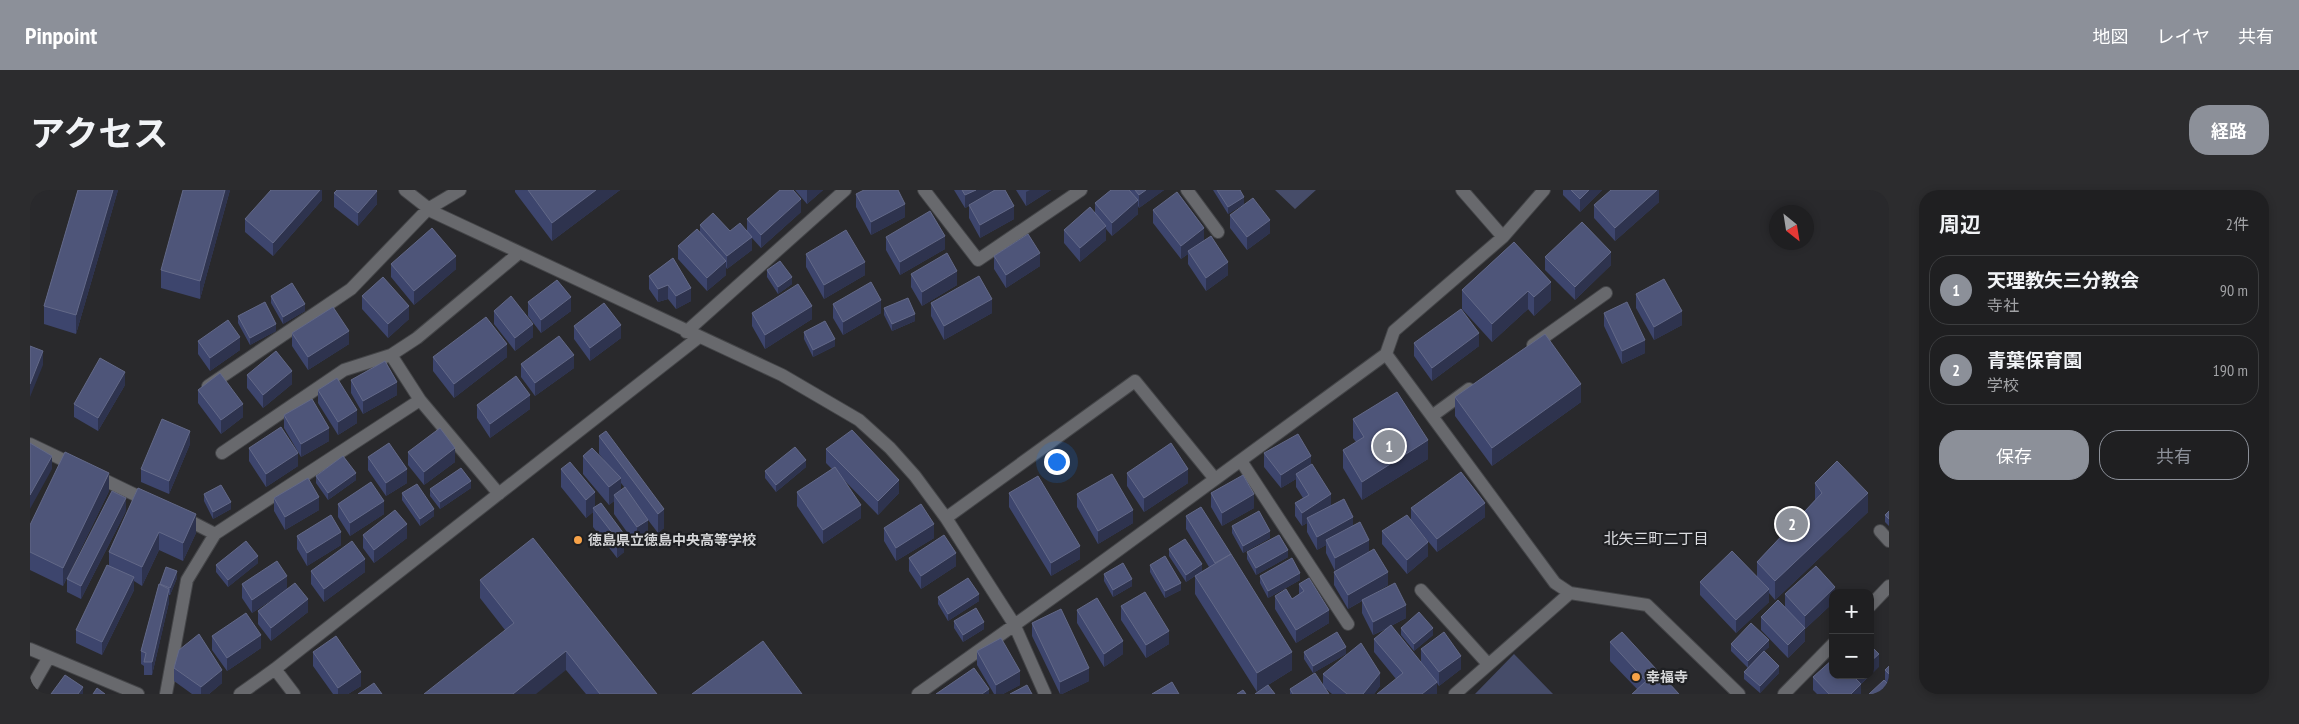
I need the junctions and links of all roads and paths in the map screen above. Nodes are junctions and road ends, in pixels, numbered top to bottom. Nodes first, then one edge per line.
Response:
1 (405, 190) edge
2 (460, 190) edge
3 (844, 190) edge
4 (924, 190) edge
5 (1081, 190) edge
6 (1187, 190) edge
7 (1462, 190) edge
8 (1544, 190) edge
9 (428, 208) junction
10 (1218, 232) dead end
11 (1503, 237) junction
12 (519, 253) junction
13 (1606, 294) dead end
14 (686, 332) junction
15 (699, 337) junction
16 (1386, 354) junction
17 (1519, 354) edge
18 (391, 355) junction
19 (1479, 382) edge
20 (198, 393) edge
21 (420, 400) junction
22 (1432, 416) junction
23 (30, 444) edge
24 (222, 453) dead end
25 (1241, 461) junction
26 (1215, 479) junction
27 (499, 494) junction
28 (946, 518) junction
29 (215, 534) junction
30 (1889, 586) edge
31 (1421, 590) dead end
32 (1570, 593) junction
33 (1874, 602) edge
34 (1014, 624) junction
35 (1348, 624) dead end
36 (1829, 648) edge
37 (30, 649) edge
38 (49, 657) junction
39 (1488, 664) junction
40 (275, 669) junction
41 (30, 690) edge
42 (138, 694) edge
43 (166, 694) edge
44 (240, 694) edge
45 (294, 694) edge
46 (918, 694) edge
47 (1045, 694) edge
48 (1455, 694) edge
49 (1739, 694) edge
50 (1784, 694) edge

1 - 9 street
2 - 9 street
3 - 14 street
4 - 5 street
6 - 10 street
7 - 11 street
8 - 11 street
9 - 12 street
9 - 20 street
11 - 16 street
12 - 14 street
12 - 18 street
13 - 17 street
14 - 15 street
15 - 27 street
15 - 28 street
16 - 22 street
16 - 25 street
18 - 21 street
18 - 24 street
19 - 22 street
21 - 27 street
21 - 29 street
22 - 32 street
23 - 29 street
25 - 26 street
25 - 35 street
26 - 28 street
26 - 34 street
27 - 40 street
28 - 34 street
29 - 43 street
30 - 33 street
31 - 39 street
32 - 39 street
32 - 49 street
34 - 46 street
34 - 47 street
36 - 50 street
37 - 38 street
38 - 41 street
38 - 42 street
39 - 48 street
40 - 44 street
40 - 45 street

